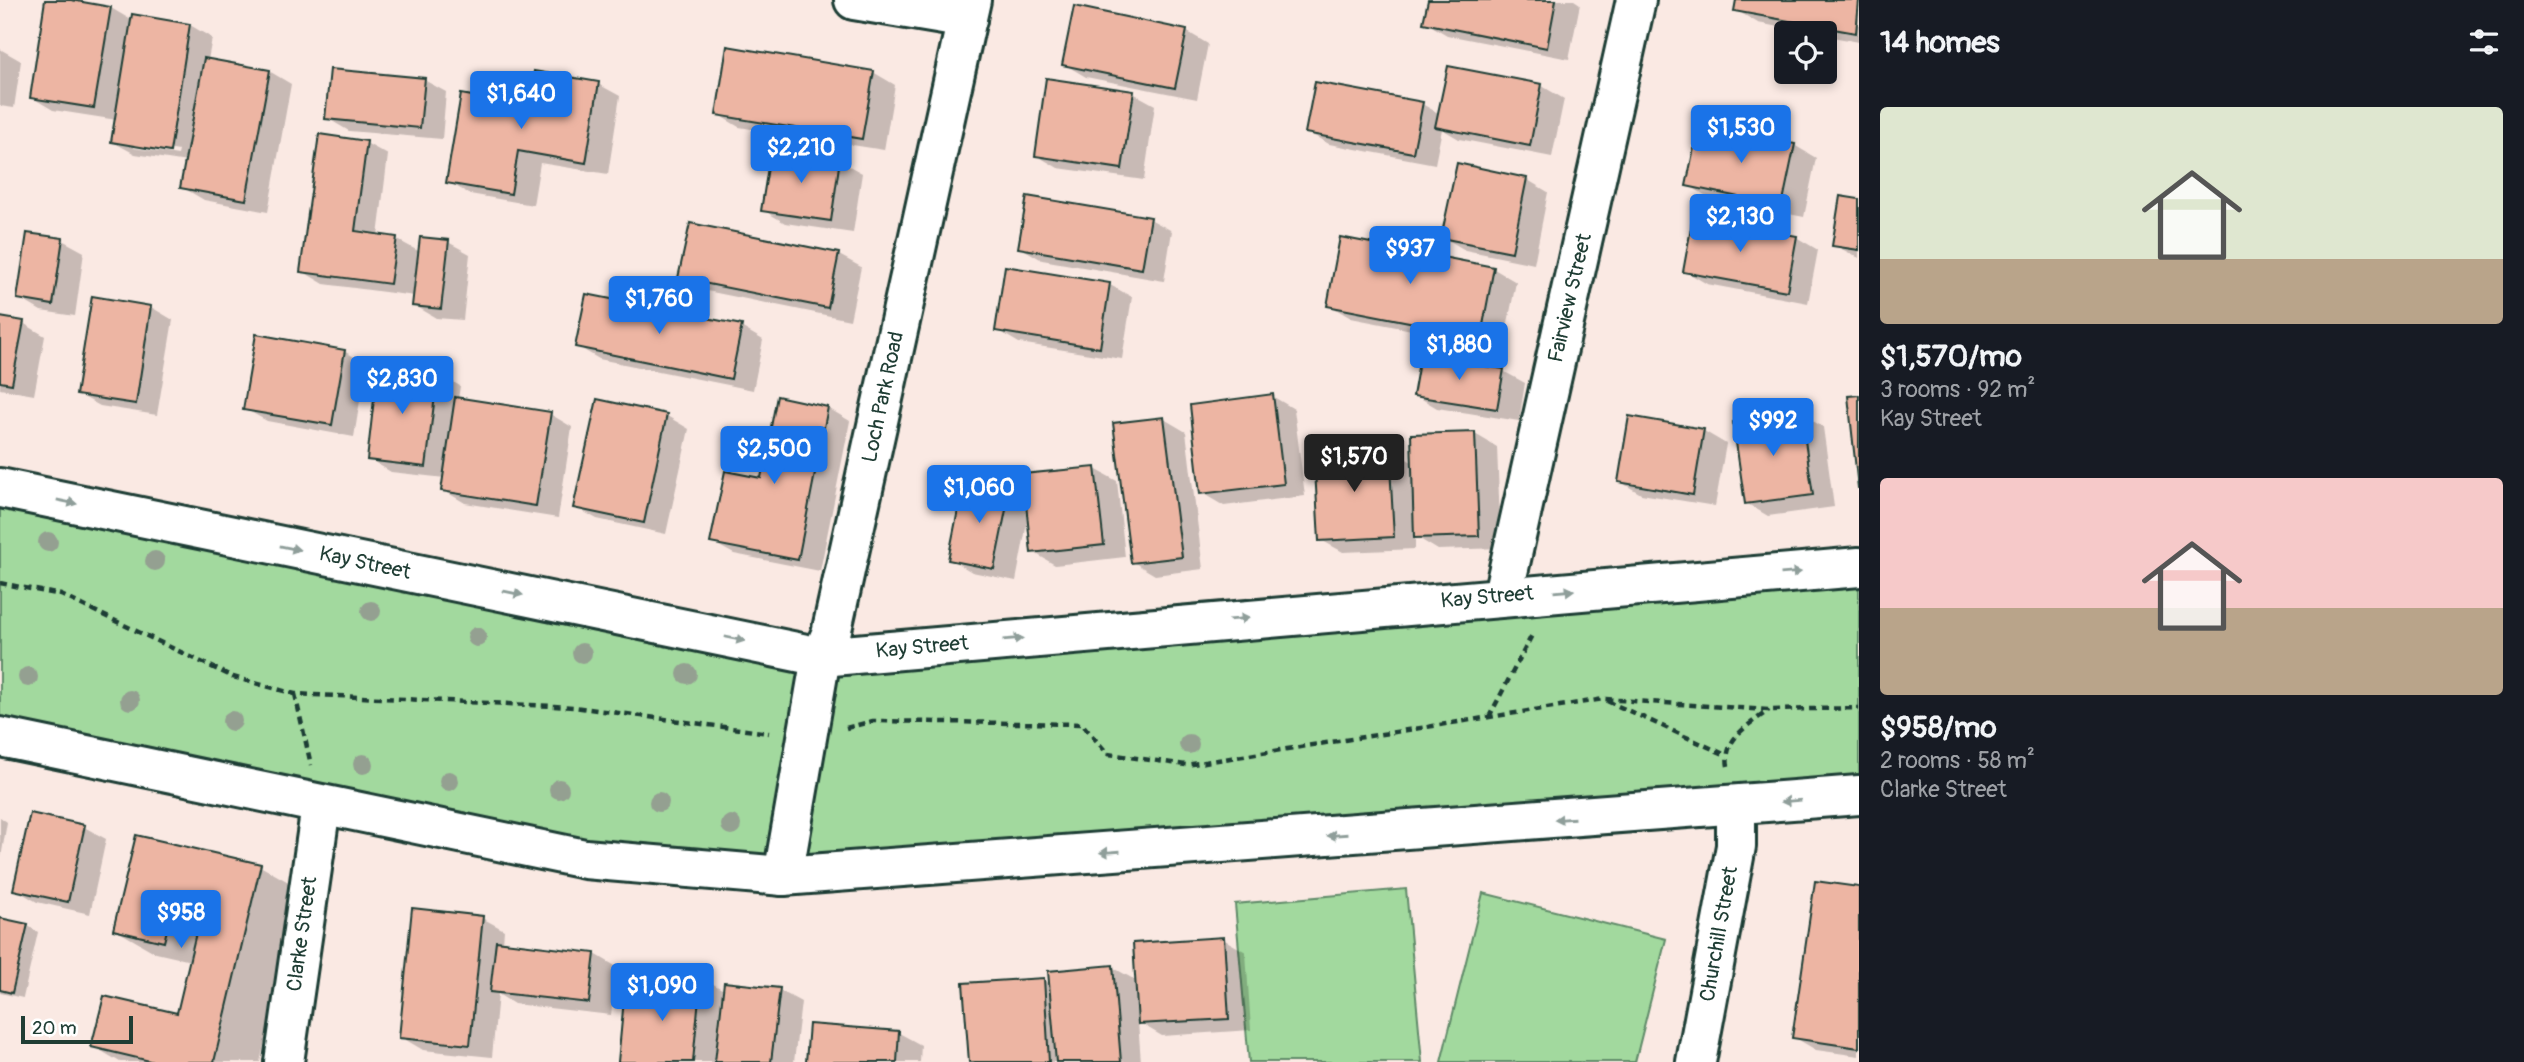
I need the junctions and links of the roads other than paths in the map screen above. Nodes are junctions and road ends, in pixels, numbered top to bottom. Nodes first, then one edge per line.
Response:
1 (854, 0) edge
2 (1636, 0) edge
3 (969, 10) edge
4 (0, 488) edge
5 (1859, 567) edge
6 (1503, 595) junction
7 (821, 657) junction
8 (0, 737) edge
9 (1859, 795) edge
10 (321, 806) junction
11 (1736, 806) junction
12 (783, 876) junction
13 (284, 1062) edge
14 (1696, 1062) edge

1 - 3 street
2 - 6 street, Fairview Street
3 - 7 street, Loch Park Road
4 -> 7 street, Kay Street
6 -> 5 street, Kay Street
7 -> 6 street, Kay Street
7 - 12 street, Loch Park Road
8 - 10 street
9 -> 11 street
10 - 12 street
10 - 13 street, Clarke Street
11 -> 12 street
11 - 14 street, Churchill Street

